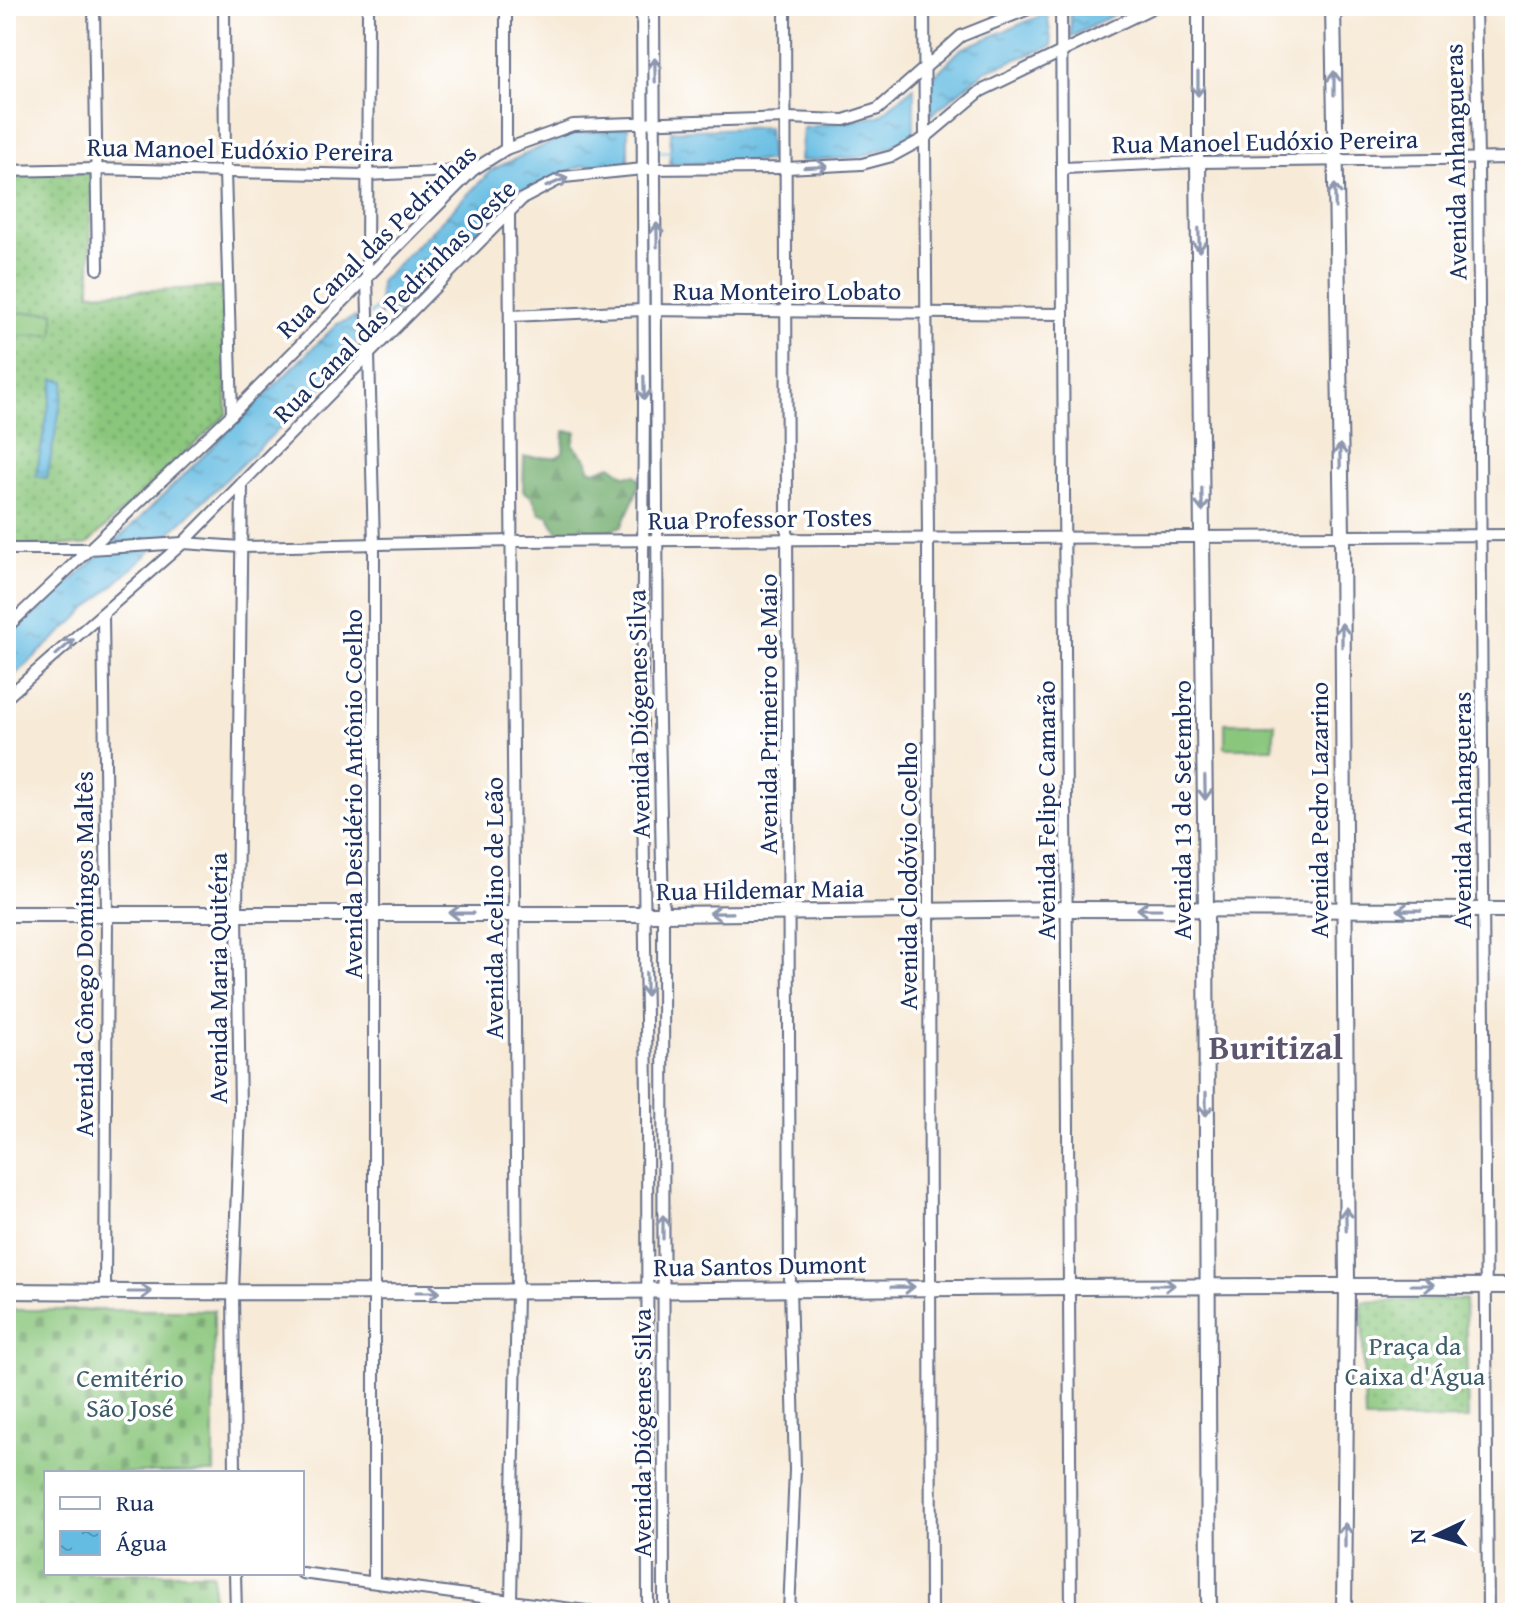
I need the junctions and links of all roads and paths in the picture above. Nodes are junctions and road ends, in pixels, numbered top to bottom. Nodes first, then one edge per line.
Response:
1 (94, 6) edge
2 (224, 6) edge
3 (368, 6) edge
4 (506, 6) edge
5 (642, 6) edge
6 (654, 6) edge
7 (785, 6) edge
8 (924, 6) edge
9 (1036, 6) edge
10 (1061, 6) edge
11 (1156, 6) edge
12 (1198, 6) edge
13 (1333, 6) edge
14 (1475, 6) edge
15 (1061, 47) junction
16 (924, 68) junction
17 (787, 118) junction
18 (656, 121) junction
19 (643, 127) junction
20 (925, 134) junction
21 (506, 149) junction
22 (1515, 158) edge
23 (1478, 159) junction
24 (1334, 161) junction
25 (1198, 162) junction
26 (787, 163) junction
27 (643, 164) junction
28 (656, 164) junction
29 (1063, 168) junction
30 (95, 169) junction
31 (473, 170) junction
32 (6, 171) edge
33 (225, 172) junction
34 (367, 175) junction
35 (509, 214) junction
36 (98, 269) dead end
37 (367, 277) junction
38 (643, 310) junction
39 (658, 311) junction
40 (785, 313) junction
41 (926, 313) junction
42 (1063, 314) junction
43 (511, 316) junction
44 (369, 353) junction
45 (232, 414) junction
46 (242, 483) junction
47 (1342, 534) junction
48 (1481, 535) junction
49 (1515, 535) edge
50 (1065, 536) junction
51 (1203, 536) junction
52 (928, 538) junction
53 (788, 540) junction
54 (513, 541) junction
55 (644, 542) junction
56 (657, 542) junction
57 (183, 543) junction
58 (374, 545) junction
59 (241, 547) junction
60 (6, 549) edge
61 (89, 549) junction
62 (103, 615) junction
63 (6, 628) edge
64 (6, 698) edge
65 (660, 719) junction
66 (642, 720) junction
67 (1068, 909) junction
68 (1342, 909) junction
69 (929, 910) junction
70 (1206, 910) junction
71 (1515, 910) edge
72 (1483, 911) junction
73 (790, 912) junction
74 (237, 913) junction
75 (374, 913) junction
76 (6, 914) edge
77 (107, 914) junction
78 (515, 914) junction
79 (645, 914) junction
80 (663, 914) junction
81 (647, 1095) junction
82 (662, 1096) junction
83 (1070, 1285) junction
84 (1207, 1285) junction
85 (1347, 1285) junction
86 (1486, 1286) junction
87 (1515, 1286) edge
88 (930, 1287) junction
89 (790, 1288) junction
90 (6, 1291) edge
91 (648, 1291) junction
92 (663, 1291) junction
93 (105, 1292) junction
94 (233, 1292) junction
95 (375, 1292) junction
96 (517, 1293) junction
97 (648, 1415) junction
98 (663, 1415) junction
99 (235, 1471) edge
100 (304, 1573) edge
101 (235, 1575) edge
102 (374, 1582) junction
103 (511, 1601) junction
104 (236, 1613) edge
105 (601, 1613) edge
106 (648, 1613) edge
107 (664, 1613) edge
108 (789, 1613) edge
109 (931, 1613) edge
110 (1071, 1613) edge
111 (1209, 1613) edge
112 (1344, 1613) edge
113 (1488, 1613) edge

1 - 30 street
2 - 33 street
3 - 34 street, Avenida Desidério Antônio Coelho
4 - 21 street
5 - 19 street, Avenida Diógenes Silva
18 -> 6 street, Avenida Diógenes Silva
7 - 17 street, Avenida Primeiro de Maio
8 - 16 street
9 - 16 street, Rua Canal das Pedrinhas
10 - 15 street, Avenida Felipe Camarão
11 - 15 street, Rua Canal das Pedrinhas Oeste
12 -> 25 street, Avenida 13 de Setembro
24 -> 13 main road, Avenida Pedro Lazarino
14 - 23 street, Avenida Anhangueras
15 - 20 street, Rua Canal das Pedrinhas Oeste
15 - 29 street, Avenida Felipe Camarão
16 - 17 street, Rua Canal das Pedrinhas
16 - 20 street, Avenida Clodóvio Coelho
17 - 18 street, Rua Canal das Pedrinhas
17 - 26 street, Avenida Primeiro de Maio
18 - 19 street, Rua Canal das Pedrinhas
18 - 28 street, Avenida Diógenes Silva
19 - 21 street, Rua Canal das Pedrinhas
19 - 27 street, Avenida Diógenes Silva
26 -> 20 street, Rua Canal das Pedrinhas Oeste
20 - 41 street, Avenida Clodóvio Coelho
21 - 31 street, Rua Canal das Pedrinhas
22 - 23 street, Rua Manoel Eudóxio Pereira
23 - 24 street, Rua Manoel Eudóxio Pereira
23 - 48 street, Avenida Anhangueras
24 - 25 street, Rua Manoel Eudóxio Pereira
47 -> 24 main road, Avenida Pedro Lazarino
25 - 29 street, Rua Manoel Eudóxio Pereira
25 -> 51 main road, Avenida 13 de Setembro
26 - 28 street, Rua Canal das Pedrinhas Oeste
26 - 40 street, Avenida Primeiro de Maio
27 - 28 street, Rua Canal das Pedrinhas Oeste
35 -> 27 street, Rua Canal das Pedrinhas Oeste
27 - 38 street, Avenida Diógenes Silva
39 -> 28 street, Avenida Diógenes Silva
29 - 42 street, Avenida Felipe Camarão
30 - 32 street, Rua Manoel Eudóxio Pereira
30 - 33 street, Rua Manoel Eudóxio Pereira
30 - 36 street
31 - 34 street, Rua Manoel Eudóxio Pereira
31 - 37 street, Rua Canal das Pedrinhas
33 - 34 street, Rua Manoel Eudóxio Pereira
33 - 45 street
34 - 37 street, Avenida Desidério Antônio Coelho
35 - 43 street, Avenida Acelino de Leão
35 - 44 street, Rua Canal das Pedrinhas Oeste
37 - 44 street, Avenida Desidério Antônio Coelho
37 - 45 street, Rua Canal das Pedrinhas
38 - 39 street, Rua Monteiro Lobato
38 - 43 street, Rua Monteiro Lobato
38 -> 55 street, Avenida Diógenes Silva
39 - 40 street, Rua Monteiro Lobato
39 - 56 street, Avenida Diógenes Silva
40 - 41 street, Rua Monteiro Lobato
40 - 53 street, Avenida Primeiro de Maio
41 - 42 street, Rua Monteiro Lobato
41 - 52 street, Avenida Clodóvio Coelho
42 - 50 street, Avenida Felipe Camarão
43 - 54 street, Avenida Acelino de Leão
44 - 46 street, Rua Canal das Pedrinhas Oeste
44 - 58 street, Avenida Desidério Antônio Coelho
45 - 61 street, Rua Canal das Pedrinhas
46 - 57 street, Rua Canal das Pedrinhas Oeste
46 - 59 street, Avenida Maria Quitéria
47 - 48 street, Rua Professor Tostes
47 - 51 street, Rua Professor Tostes
68 -> 47 main road, Avenida Pedro Lazarino
48 - 49 street, Rua Professor Tostes
48 - 72 street, Avenida Anhangueras
50 - 51 street, Rua Professor Tostes
50 - 52 street, Rua Professor Tostes
50 - 67 street, Avenida Felipe Camarão
51 -> 70 main road, Avenida 13 de Setembro
52 - 53 street, Rua Professor Tostes
52 - 69 street, Avenida Clodóvio Coelho
53 - 56 street, Rua Professor Tostes
53 - 73 street, Avenida Primeiro de Maio
54 - 55 street, Rua Professor Tostes
54 - 58 street, Rua Professor Tostes
54 - 78 street, Avenida Acelino de Leão
55 - 56 street, Rua Professor Tostes
55 - 66 street, Avenida Diógenes Silva
56 - 65 street, Avenida Diógenes Silva
57 - 59 street, Rua Professor Tostes
57 - 61 street, Rua Professor Tostes
57 - 62 street, Rua Canal das Pedrinhas Oeste
58 - 59 street, Rua Professor Tostes
58 - 75 street, Avenida Desidério Antônio Coelho
59 - 74 street, Avenida Maria Quitéria
60 - 61 street, Rua Professor Tostes
61 - 63 street, Rua Canal das Pedrinhas
64 -> 62 street, Rua Canal das Pedrinhas Oeste
62 - 77 street, Avenida Cônego Domingos Maltês
65 - 66 street
65 - 80 street, Avenida Diógenes Silva
66 - 79 street, Avenida Diógenes Silva
67 - 69 main road, Rua Hildemar Maia
70 -> 67 main road, Rua Hildemar Maia
67 - 83 street, Avenida Felipe Camarão
68 - 70 main road, Rua Hildemar Maia
72 -> 68 main road, Rua Hildemar Maia
85 -> 68 main road, Avenida Pedro Lazarino
69 - 73 main road, Rua Hildemar Maia
69 - 88 street, Avenida Clodóvio Coelho
70 -> 84 main road, Avenida 13 de Setembro
71 - 72 main road, Rua Hildemar Maia
72 - 86 street, Avenida Anhangueras
73 -> 80 main road, Rua Hildemar Maia
73 - 89 street, Avenida Primeiro de Maio
74 - 75 main road, Rua Hildemar Maia
74 - 77 main road, Rua Hildemar Maia
74 - 94 street, Avenida Maria Quitéria
78 -> 75 main road, Rua Hildemar Maia
75 - 95 street, Avenida Desidério Antônio Coelho
76 - 77 main road, Rua Hildemar Maia
77 - 93 street, Avenida Cônego Domingos Maltês
78 - 79 main road, Rua Hildemar Maia
78 - 96 street, Avenida Acelino de Leão
79 - 80 main road, Rua Hildemar Maia
79 -> 81 street, Avenida Diógenes Silva
80 - 82 street, Avenida Diógenes Silva
81 - 82 street
81 - 91 street, Avenida Diógenes Silva
92 -> 82 street, Avenida Diógenes Silva
83 -> 84 main road, Rua Santos Dumont
83 - 88 main road, Rua Santos Dumont
83 - 110 street, Avenida Felipe Camarão
84 - 85 main road, Rua Santos Dumont
84 - 111 main road, Avenida 13 de Setembro
85 -> 86 main road, Rua Santos Dumont
112 -> 85 main road, Avenida Pedro Lazarino
86 - 87 main road, Rua Santos Dumont
86 - 113 street, Avenida Anhangueras
89 -> 88 main road, Rua Santos Dumont
88 - 109 street, Avenida Clodóvio Coelho
89 - 92 main road, Rua Santos Dumont
89 - 108 street, Avenida Primeiro de Maio
90 - 93 main road, Rua Santos Dumont
91 - 92 main road, Rua Santos Dumont
91 - 96 main road, Rua Santos Dumont
91 - 97 street, Avenida Diógenes Silva
92 - 98 street, Avenida Diógenes Silva
93 -> 94 main road, Rua Santos Dumont
94 - 95 main road, Rua Santos Dumont
94 - 99 street, Avenida Maria Quitéria
95 -> 96 main road, Rua Santos Dumont
95 - 102 street, Avenida Desidério Antônio Coelho
96 - 103 street, Avenida Acelino de Leão
97 - 98 street
97 - 106 street, Avenida Diógenes Silva
98 - 107 street, Avenida Diógenes Silva
100 - 102 street
101 - 104 street
102 - 103 street
103 - 105 street

